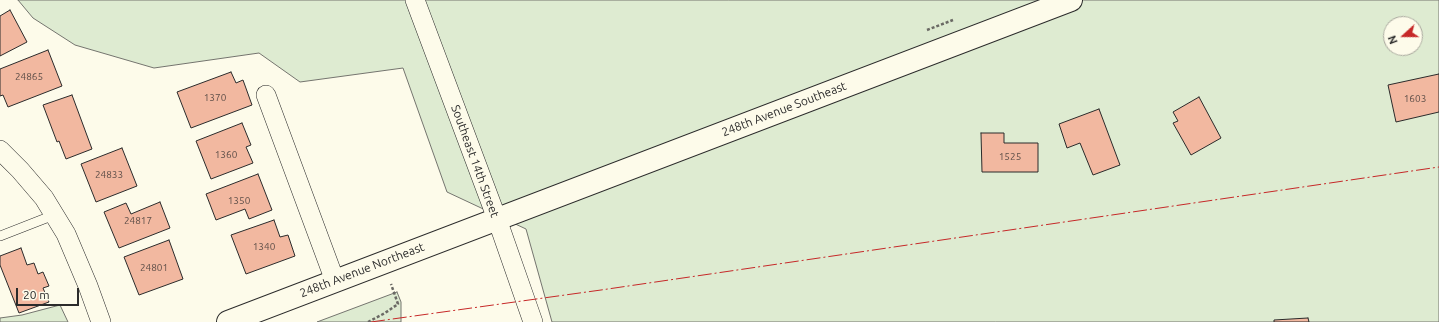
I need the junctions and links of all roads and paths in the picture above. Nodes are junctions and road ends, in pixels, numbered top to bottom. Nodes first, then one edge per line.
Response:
1 (415, 0) edge
2 (1071, 0) edge
3 (266, 94) dead end
4 (0, 150) edge
5 (54, 215) junction
6 (497, 219) junction
7 (0, 236) edge
8 (382, 262) junction
9 (335, 281) junction
10 (101, 322) edge
11 (228, 322) edge
12 (368, 322) edge
13 (533, 322) edge

1 - 6 street, Southeast 14th Street
2 - 6 street, 248th Avenue Southeast
3 - 9 street
4 - 5 street
5 - 7 lane
5 - 10 street
6 - 8 street, 248th Avenue Northeast
6 - 13 street, Southeast 14th Street
8 - 9 street, 248th Avenue Northeast
8 - 12 path
9 - 11 street, 248th Avenue Northeast

